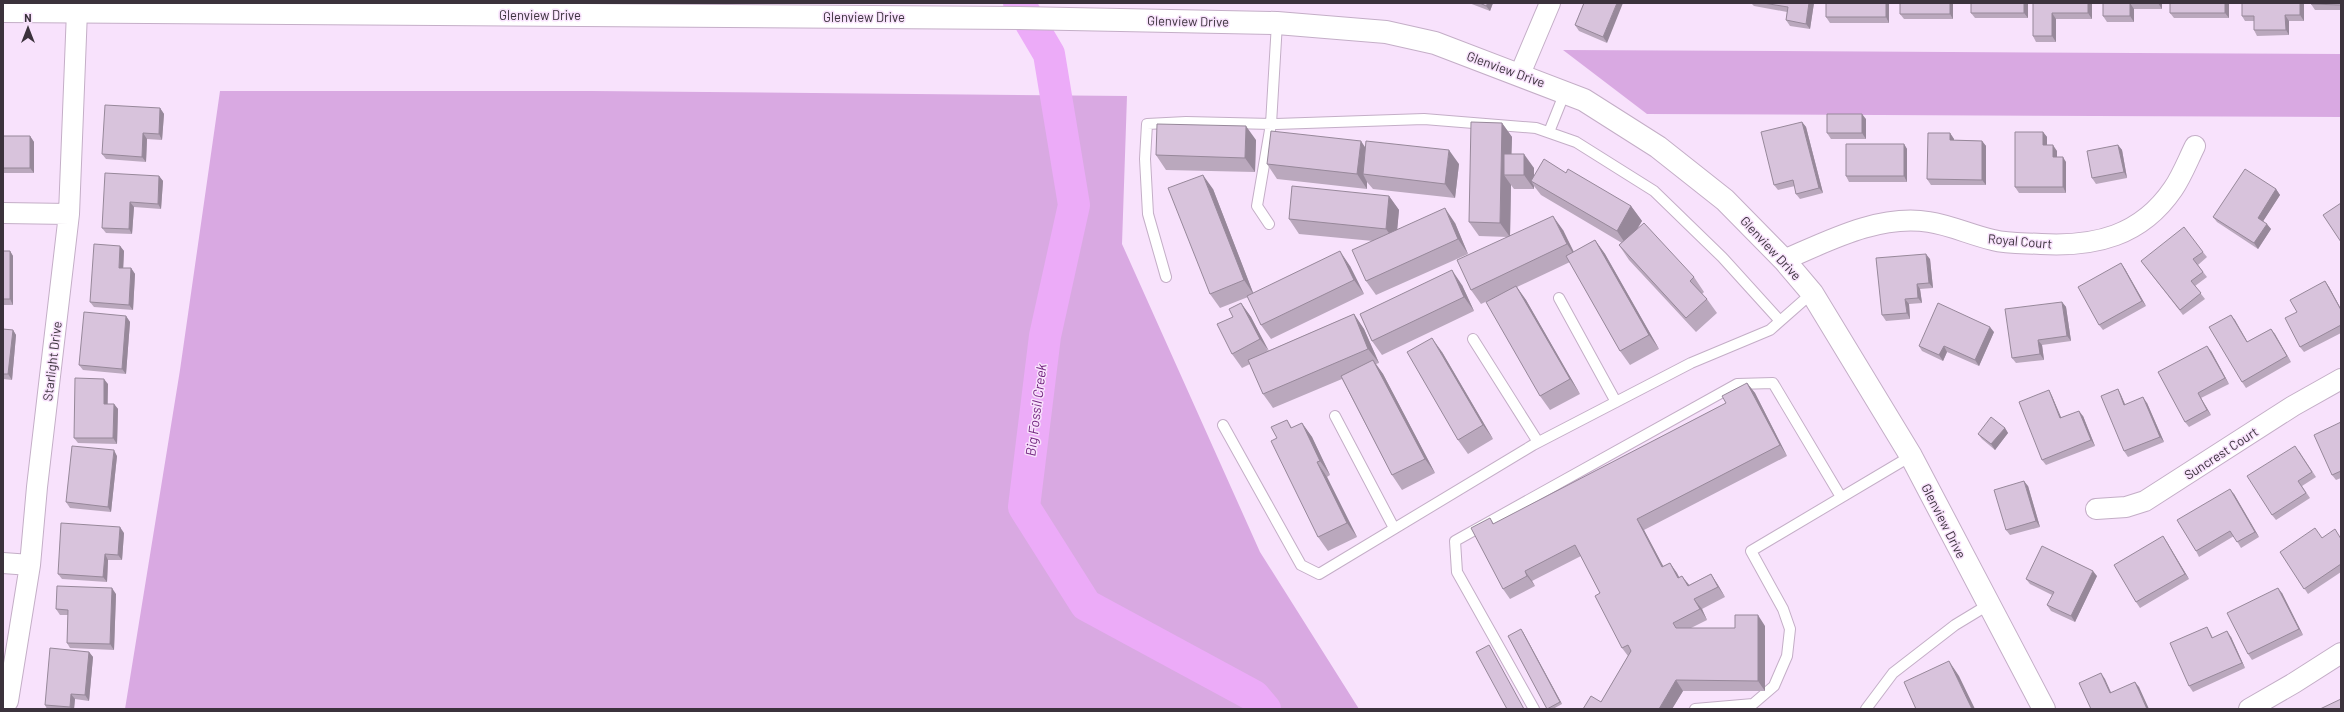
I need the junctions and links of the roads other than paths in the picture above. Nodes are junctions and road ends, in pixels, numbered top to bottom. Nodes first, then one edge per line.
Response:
1 (1550, 3) edge
2 (119, 7) edge
3 (302, 8) edge
4 (534, 9) edge
5 (3, 11) edge
6 (77, 11) junction
7 (1277, 23) junction
8 (1520, 74) junction
9 (1565, 92) junction
10 (1271, 124) junction
11 (1549, 132) junction
12 (2195, 146) dead end
13 (3, 213) edge
14 (69, 214) junction
15 (1269, 224) dead end
16 (1784, 260) junction
17 (1166, 277) dead end
18 (1812, 293) junction
19 (1559, 298) dead end
20 (1780, 321) junction
21 (1474, 339) dead end
22 (2341, 379) edge
23 (1616, 402) junction
24 (1335, 416) dead end
25 (1223, 425) dead end
26 (1538, 442) junction
27 (1911, 456) junction
28 (1841, 497) junction
29 (2096, 509) dead end
30 (1394, 528) junction
31 (3, 563) edge
32 (30, 565) junction
33 (1988, 605) junction
34 (2341, 653) edge
35 (3, 707) edge
36 (1534, 709) edge
37 (1695, 709) edge
38 (1866, 709) edge
39 (2044, 709) edge
40 (2249, 709) edge

1 - 8 street
2 - 3 main road, Glenview Drive
2 - 6 main road, Glenview Drive
3 - 4 main road, Glenview Drive
4 - 7 main road, Glenview Drive
5 - 6 main road, Glenview Drive
6 - 14 street, Starlight Drive
7 - 8 main road, Glenview Drive
7 - 10 lane
8 - 9 main road, Glenview Drive
9 - 11 lane
9 - 16 main road, Glenview Drive
10 - 11 lane
10 - 15 lane
10 - 17 lane
11 - 20 lane
12 - 16 street, Royal Court
13 - 14 street
14 - 32 street, Starlight Drive
16 - 18 main road, Glenview Drive
18 - 20 lane
18 - 27 main road, Glenview Drive
19 - 23 lane
20 - 23 lane
21 - 26 lane
22 - 29 street, Suncrest Court
23 - 26 lane
24 - 30 lane
25 - 30 lane
26 - 30 lane
27 - 28 lane
27 - 33 main road, Glenview Drive
28 - 36 lane
28 - 37 lane
31 - 32 street
32 - 35 street, Starlight Drive
33 - 38 lane
33 - 39 main road, Glenview Drive
34 - 40 street

